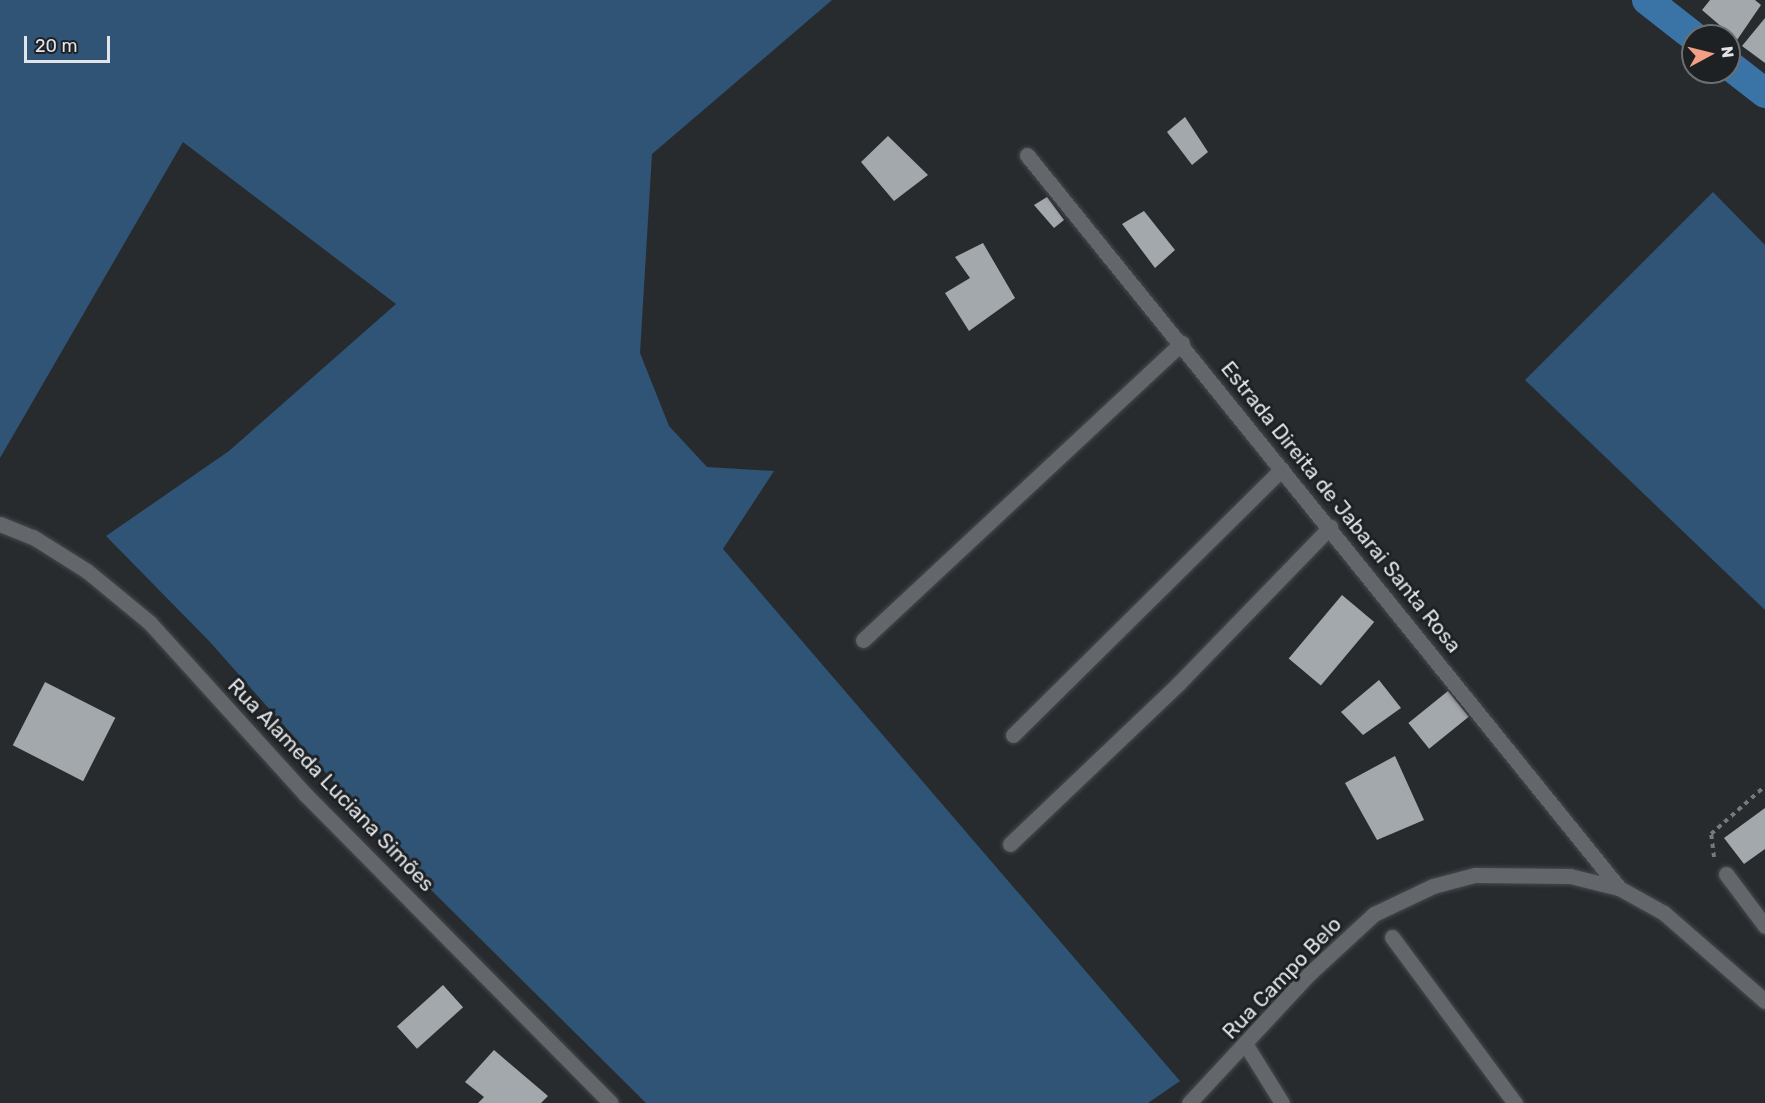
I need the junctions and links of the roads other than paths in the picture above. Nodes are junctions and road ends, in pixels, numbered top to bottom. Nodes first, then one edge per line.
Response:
1 (1027, 154) dead end
2 (1182, 342) junction
3 (1282, 469) junction
4 (0, 524) edge
5 (1330, 527) junction
6 (863, 640) dead end
7 (1013, 735) dead end
8 (1010, 843) dead end
9 (1726, 874) road end
10 (1619, 888) junction
11 (1765, 926) edge
12 (1392, 937) dead end
13 (1765, 1001) edge
14 (1246, 1045) junction
15 (611, 1103) edge
16 (1189, 1103) edge
17 (1282, 1103) edge
18 (1515, 1103) edge

1 - 2 street, Estrada Direita de Jabarai Santa Rosa
2 - 3 street, Estrada Direita de Jabarai Santa Rosa
2 - 6 street
3 - 5 street, Estrada Direita de Jabarai Santa Rosa
3 - 7 street
4 - 15 street, Rua Alameda Luciana Simões
5 - 8 street
5 - 10 street, Estrada Direita de Jabarai Santa Rosa
9 - 11 street
10 - 13 street, Rua Campo Belo
10 - 14 street, Rua Campo Belo
12 - 18 street
14 - 16 street, Rua Campo Belo
14 - 17 street

